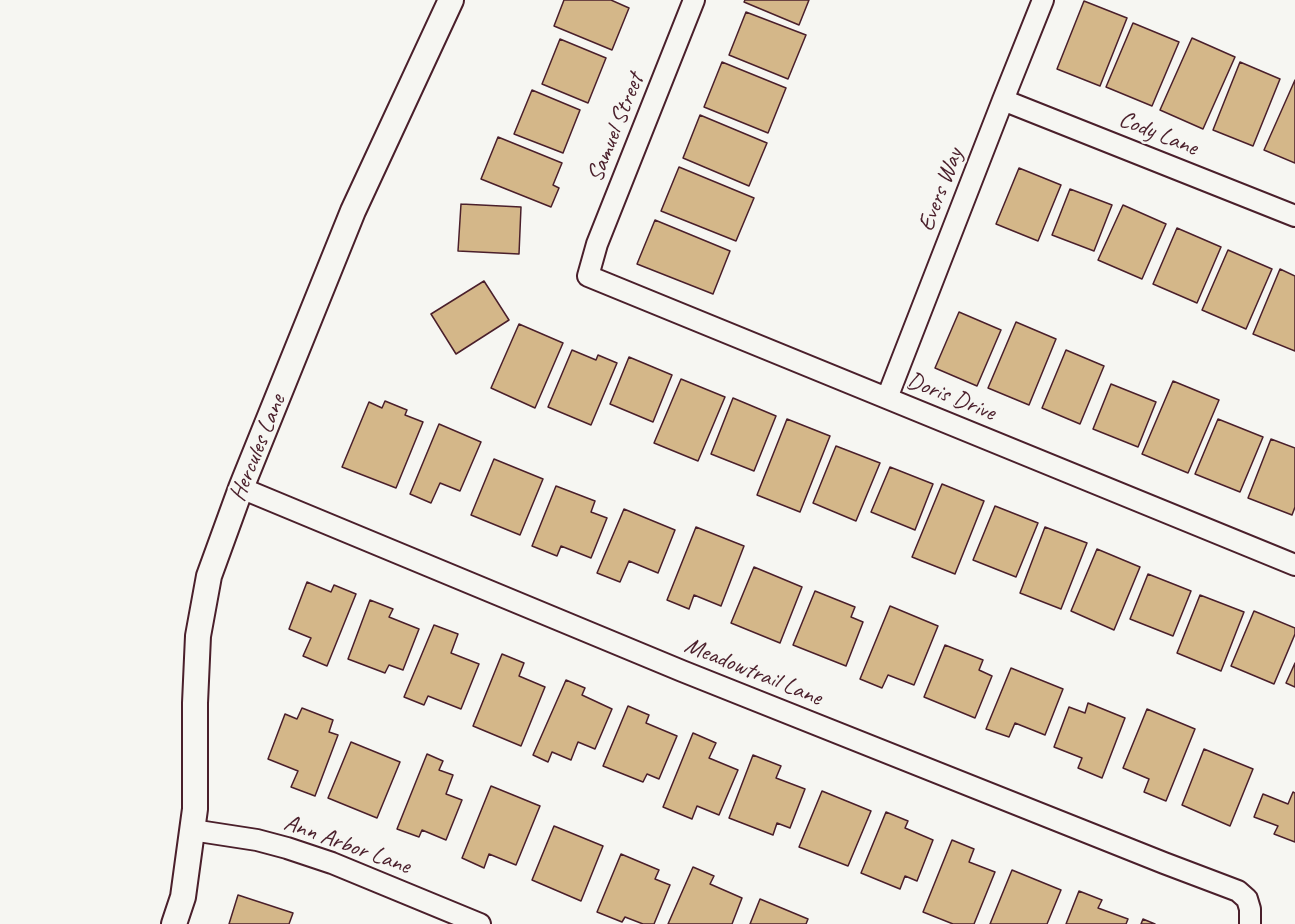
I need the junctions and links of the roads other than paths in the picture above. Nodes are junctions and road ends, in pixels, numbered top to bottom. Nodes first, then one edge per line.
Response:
1 (451, 0) edge
2 (694, 0) edge
3 (1043, 0) edge
4 (1003, 100) junction
5 (1295, 216) edge
6 (588, 276) joint
7 (887, 398) junction
8 (241, 489) junction
9 (1295, 565) edge
10 (192, 830) junction
11 (174, 924) edge
12 (480, 924) edge
13 (1250, 924) edge

1 - 8 street, Hercules Lane
2 - 6 street, Samuel Street
3 - 4 street, Evers Way
4 - 5 street, Cody Lane
4 - 7 street, Evers Way
6 - 7 street, Doris Drive
7 - 9 street, Doris Drive
8 - 10 street, Hercules Lane
8 - 13 street, Meadowtrail Lane
10 - 11 street, Hercules Lane
10 - 12 street, Ann Arbor Lane

